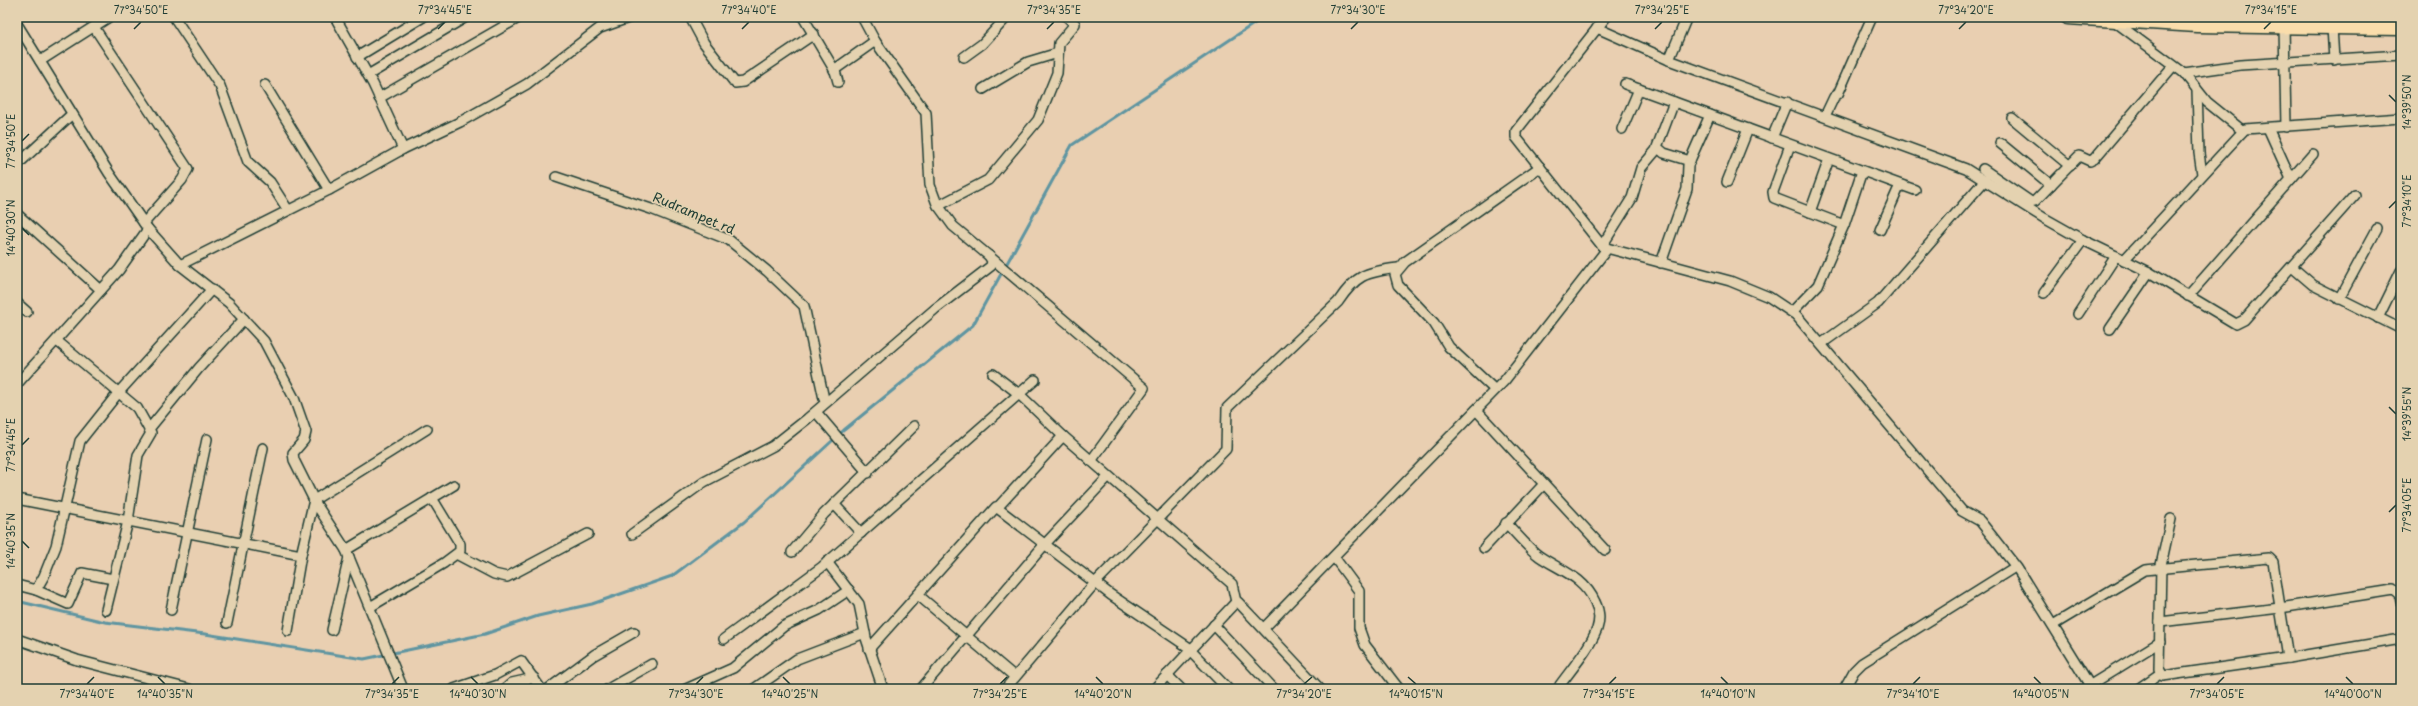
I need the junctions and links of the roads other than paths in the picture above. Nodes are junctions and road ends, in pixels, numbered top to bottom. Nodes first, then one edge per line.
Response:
1 (109, 17) edge
2 (174, 17) edge
3 (423, 17) edge
4 (466, 17) edge
5 (520, 17) edge
6 (631, 17) edge
7 (690, 17) edge
8 (803, 17) edge
9 (862, 17) edge
10 (1007, 17) edge
11 (1067, 17) edge
12 (1606, 17) edge
13 (1687, 17) edge
14 (1872, 17) edge
15 (2068, 17) edge
16 (337, 18) edge
17 (2112, 20) junction
18 (2223, 21) edge
19 (2373, 22) edge
20 (17, 24) edge
21 (2284, 26) junction
22 (94, 27) junction
23 (2332, 27) junction
24 (1597, 28) junction
25 (2401, 28) edge
26 (814, 34) junction
27 (875, 40) junction
28 (1058, 53) junction
29 (2401, 55) edge
30 (357, 57) junction
31 (964, 57) dead end
32 (1669, 60) junction
33 (2334, 60) junction
34 (40, 61) junction
35 (2283, 64) junction
36 (2173, 66) junction
37 (834, 70) junction
38 (2184, 73) junction
39 (368, 75) junction
40 (838, 82) dead end
41 (1625, 84) dead end
42 (265, 85) dead end
43 (983, 89) dead end
44 (1639, 89) junction
45 (2198, 90) junction
46 (379, 98) junction
47 (1674, 102) junction
48 (1787, 102) junction
49 (72, 114) junction
50 (1710, 115) junction
51 (1825, 116) junction
52 (2012, 118) dead end
53 (2401, 118) edge
54 (2286, 127) junction
55 (2268, 128) junction
56 (1622, 129) dead end
57 (1748, 129) junction
58 (2243, 131) junction
59 (1772, 138) junction
60 (2000, 143) dead end
61 (1790, 145) junction
62 (1658, 148) junction
63 (403, 149) junction
64 (2313, 154) dead end
65 (1829, 159) junction
66 (1690, 162) junction
67 (17, 165) edge
68 (2070, 166) junction
69 (1540, 167) junction
70 (1983, 169) dead end
71 (1862, 171) junction
72 (2202, 174) junction
73 (556, 177) dead end
74 (2291, 179) junction
75 (1985, 180) junction
76 (1727, 182) dead end
77 (1900, 185) junction
78 (2051, 185) junction
79 (329, 190) junction
80 (1915, 190) dead end
81 (2355, 196) dead end
82 (938, 206) junction
83 (288, 210) junction
84 (1810, 212) junction
85 (17, 214) edge
86 (1844, 225) junction
87 (146, 226) junction
88 (2377, 229) dead end
89 (1880, 230) dead end
90 (2083, 240) junction
91 (1605, 247) junction
92 (989, 256) junction
93 (2120, 258) junction
94 (1661, 263) junction
95 (180, 265) junction
96 (2292, 267) junction
97 (1398, 268) junction
98 (2401, 271) edge
99 (2149, 272) junction
100 (212, 289) junction
101 (101, 290) junction
102 (2044, 293) dead end
103 (2188, 296) junction
104 (2339, 299) junction
105 (17, 303) edge
106 (27, 312) dead end
107 (1792, 312) junction
108 (2078, 314) dead end
109 (2378, 318) junction
110 (244, 319) junction
111 (2110, 329) dead end
112 (2401, 329) edge
113 (58, 341) junction
114 (1821, 344) junction
115 (993, 374) dead end
116 (1035, 380) dead end
117 (17, 384) edge
118 (1495, 390) junction
119 (119, 392) junction
120 (1019, 394) junction
121 (824, 399) dead end
122 (1476, 410) junction
123 (816, 412) junction
124 (914, 426) dead end
125 (149, 429) junction
126 (427, 429) dead end
127 (1063, 436) junction
128 (207, 439) dead end
129 (263, 448) dead end
130 (1090, 461) junction
131 (868, 473) junction
132 (1108, 477) junction
133 (1544, 484) junction
134 (454, 485) dead end
135 (432, 498) junction
136 (17, 499) edge
137 (314, 500) junction
138 (834, 504) junction
139 (998, 507) junction
140 (64, 508) junction
141 (2170, 519) dead end
142 (1157, 520) junction
143 (128, 521) junction
144 (1506, 523) junction
145 (187, 532) junction
146 (861, 533) junction
147 (588, 534) dead end
148 (632, 534) dead end
149 (244, 544) junction
150 (1045, 544) junction
151 (1484, 548) dead end
152 (1605, 550) dead end
153 (792, 552) dead end
154 (347, 553) junction
155 (458, 554) junction
156 (301, 555) junction
157 (1334, 557) junction
158 (827, 562) junction
159 (2016, 567) junction
160 (2160, 570) junction
161 (113, 579) junction
162 (1095, 583) junction
163 (17, 585) edge
164 (36, 590) junction
165 (849, 590) junction
166 (918, 595) junction
167 (1236, 602) junction
168 (2401, 602) edge
169 (370, 607) junction
170 (2280, 608) junction
171 (106, 610) dead end
172 (171, 610) dead end
173 (2160, 622) junction
174 (227, 623) dead end
175 (1214, 625) junction
176 (2053, 626) junction
177 (1264, 628) junction
178 (332, 630) dead end
179 (288, 631) dead end
180 (634, 632) dead end
181 (865, 633) junction
182 (967, 636) junction
183 (17, 639) edge
184 (724, 639) dead end
185 (2401, 639) edge
186 (2160, 642) junction
187 (869, 649) junction
188 (1191, 650) junction
189 (2288, 658) junction
190 (652, 664) dead end
191 (2161, 673) junction
192 (1167, 675) junction
193 (1015, 677) junction
194 (534, 678) junction
195 (1560, 685) dead end
196 (170, 687) edge
197 (2089, 688) edge
198 (190, 689) edge
199 (403, 689) edge
200 (454, 689) edge
201 (505, 689) edge
202 (541, 689) edge
203 (548, 689) edge
204 (608, 689) edge
205 (686, 689) edge
206 (754, 689) edge
207 (882, 689) edge
208 (921, 689) edge
209 (1005, 689) edge
210 (1154, 689) edge
211 (1181, 689) edge
212 (1228, 689) edge
213 (1274, 689) edge
214 (1320, 689) edge
215 (1399, 689) edge
216 (1844, 689) edge
217 (2138, 689) edge

1 - 22 street
2 - 83 street
3 - 30 street
4 - 39 street
5 - 46 street
6 - 63 street
7 - 26 street
8 - 26 street
9 - 27 street
10 - 31 street
11 - 28 street
12 - 24 street
13 - 32 street
14 - 51 street
15 - 17 main road
16 - 30 street
17 - 18 main road
17 - 36 street
18 - 21 main road
19 - 23 main road
19 - 25 main road
20 - 34 street
21 - 23 main road
21 - 35 street
22 - 34 street
22 - 87 street
23 - 33 street
24 - 32 street
24 - 69 street
26 - 37 street
27 - 37 street
27 - 82 street
28 - 43 street
28 - 82 street
29 - 33 street
30 - 39 street
32 - 48 street
33 - 35 street
34 - 49 street
35 - 38 street
35 - 54 street
36 - 38 street
36 - 68 street
37 - 40 street
38 - 45 street
39 - 46 street
41 - 44 street
42 - 79 street
44 - 47 street
44 - 56 street
45 - 58 street
45 - 72 street
46 - 63 street
47 - 50 street
47 - 62 street
48 - 51 street
48 - 59 street
49 - 67 street
49 - 87 street
50 - 57 street
50 - 66 street
51 - 75 street
52 - 68 street
53 - 54 street
54 - 55 street
55 - 58 street
55 - 74 street
57 - 59 street
57 - 76 street
58 - 72 street
59 - 61 street
60 - 78 street
61 - 65 street
61 - 84 street
62 - 66 street
62 - 91 street
63 - 79 street
64 - 74 street
65 - 71 street
65 - 84 street
66 - 94 street
68 - 78 street
69 - 91 street
69 - 97 street
70 - 78 street
71 - 77 street
71 - 86 street
72 - 93 street
73 - 121 street, Rudrampet rd
74 - 103 street
75 - 90 street
75 - 114 street
77 - 80 street
77 - 89 street
79 - 83 street
81 - 96 street
82 - 92 street
83 - 95 street
84 - 86 street
85 - 101 street
86 - 107 street
87 - 95 street
87 - 101 street
88 - 104 street
90 - 93 street
90 - 102 street
91 - 94 street
91 - 118 street
92 - 123 street
92 - 130 street
93 - 99 street
93 - 108 street
94 - 107 street
95 - 100 street
96 - 103 street
96 - 104 street
97 - 118 street
97 - 142 street
98 - 109 street
99 - 103 street
99 - 111 street
100 - 110 street
100 - 119 street
101 - 113 street
104 - 109 street
105 - 106 street
107 - 114 street
109 - 112 street
110 - 125 street
110 - 137 street
113 - 117 street
113 - 119 street
114 - 159 street
115 - 120 street
116 - 120 street
118 - 122 street
119 - 125 street
119 - 140 street
120 - 127 street
120 - 146 street
122 - 133 street
122 - 157 street
123 - 131 street
123 - 148 street
124 - 131 street
125 - 143 street
126 - 137 street
127 - 130 street
127 - 139 street
128 - 145 street
129 - 149 street
130 - 132 street
131 - 138 street
132 - 142 street
132 - 150 street
133 - 144 street
133 - 152 street
134 - 135 street
135 - 154 street
135 - 155 street
136 - 140 street
137 - 154 street
137 - 156 street
138 - 146 street
138 - 153 street
139 - 150 street
139 - 166 street
140 - 143 street
140 - 164 street
141 - 160 street
142 - 162 street
142 - 167 street
143 - 145 street
143 - 161 street
144 - 151 street
144 - 195 street
145 - 149 street
145 - 172 street
146 - 158 street
147 - 155 street
149 - 156 street
149 - 174 street
150 - 162 street
150 - 182 street
154 - 169 street
154 - 178 street
155 - 169 street
156 - 179 street
157 - 177 street
157 - 215 street
158 - 165 street
158 - 184 street
159 - 176 street
159 - 216 street
160 - 170 street
160 - 173 street
160 - 176 street
161 - 164 street
161 - 171 street
162 - 188 street
162 - 193 street
163 - 164 street
165 - 181 street
165 - 205 street
166 - 182 street
166 - 187 street
167 - 175 street
167 - 177 street
168 - 170 street
169 - 199 street
170 - 173 street
170 - 189 street
173 - 186 street
175 - 188 street
175 - 213 street
176 - 197 street
177 - 214 street
180 - 203 street
181 - 187 street
181 - 206 street
182 - 193 street
182 - 208 street
183 - 196 street
185 - 189 street
186 - 191 street
186 - 197 street
187 - 207 street
188 - 192 street
188 - 212 street
189 - 191 street
190 - 204 street
191 - 217 street
192 - 210 street
192 - 211 street
193 - 209 street
194 - 200 street
194 - 201 street
194 - 202 street
196 - 198 street

